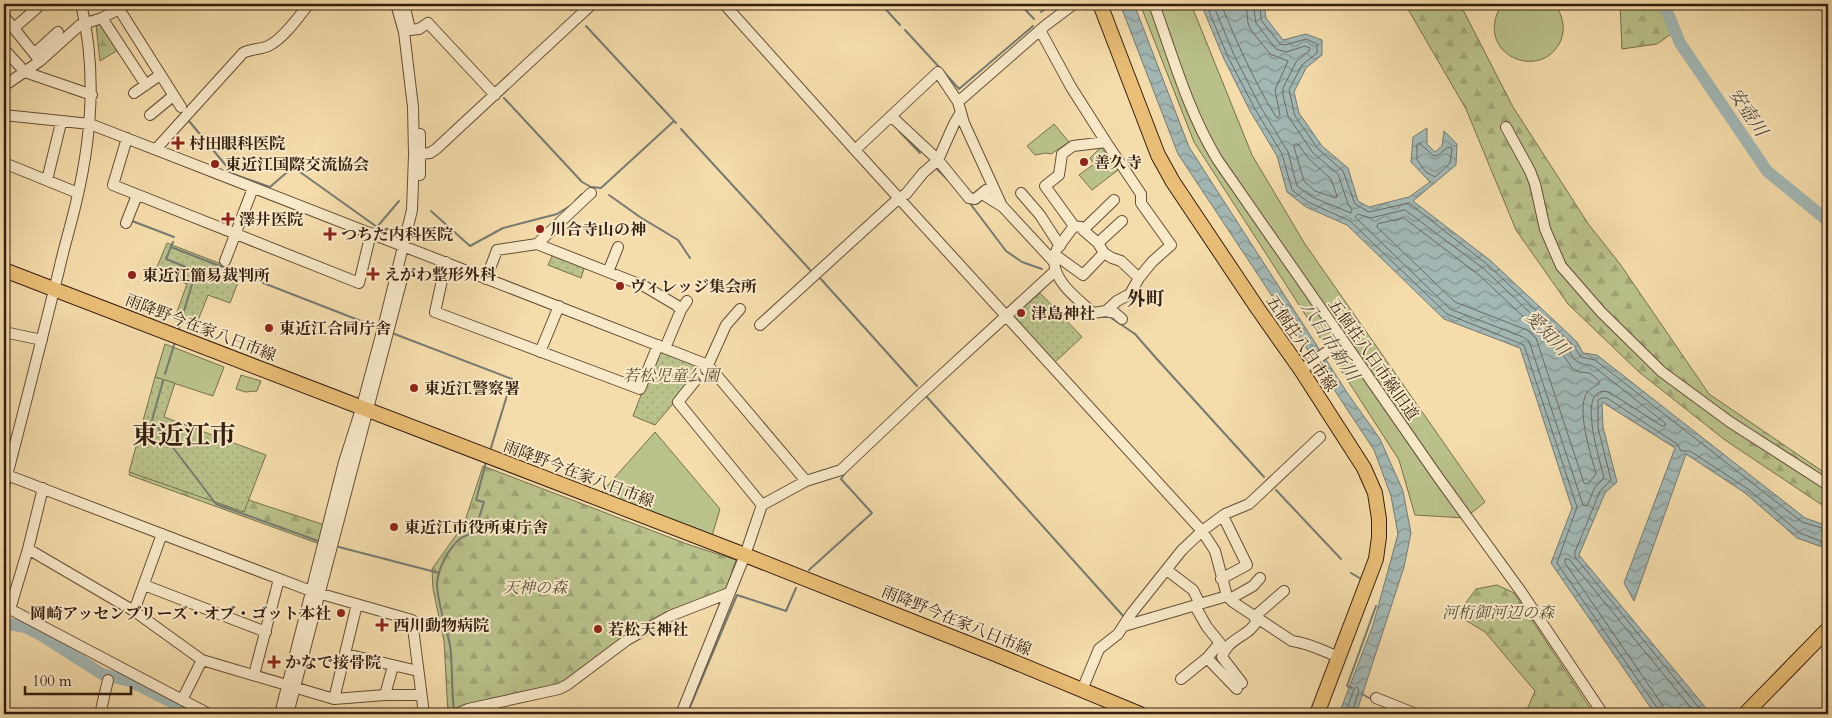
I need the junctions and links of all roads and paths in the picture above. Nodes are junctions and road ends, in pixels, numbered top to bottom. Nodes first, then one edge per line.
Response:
1 (81, 4) edge
2 (309, 4) edge
3 (396, 4) edge
4 (404, 4) edge
5 (592, 4) edge
6 (724, 4) edge
7 (1074, 4) edge
8 (1100, 4) edge
9 (1154, 4) edge
10 (121, 5) edge
11 (37, 8) dead end
12 (4, 16) edge
13 (102, 18) junction
14 (86, 23) junction
15 (14, 28) junction
16 (410, 30) junction
17 (1040, 30) junction
18 (58, 32) dead end
19 (4, 49) edge
20 (37, 57) junction
21 (25, 72) junction
22 (160, 75) junction
23 (146, 85) junction
24 (4, 86) edge
25 (134, 93) dead end
26 (92, 95) junction
27 (495, 95) junction
28 (173, 96) junction
29 (958, 102) junction
30 (181, 108) dead end
31 (961, 112) junction
32 (4, 115) edge
33 (150, 115) dead end
34 (891, 116) junction
35 (61, 123) junction
36 (90, 124) junction
37 (1506, 127) dead end
38 (127, 138) junction
39 (1106, 142) junction
40 (156, 149) junction
41 (855, 150) junction
42 (421, 154) junction
43 (938, 160) junction
44 (4, 163) edge
45 (46, 180) junction
46 (991, 184) junction
47 (253, 188) junction
48 (78, 193) junction
49 (591, 193) dead end
50 (1021, 193) dead end
51 (982, 194) junction
52 (136, 195) junction
53 (899, 198) junction
54 (1114, 200) dead end
55 (1003, 207) junction
56 (1122, 221) dead end
57 (126, 223) dead end
58 (1079, 228) junction
59 (371, 233) junction
60 (235, 234) junction
61 (1098, 243) junction
62 (538, 244) junction
63 (406, 247) junction
64 (618, 247) dead end
65 (1104, 253) junction
66 (1056, 258) junction
67 (225, 261) dead end
68 (446, 262) junction
69 (4, 270) edge
70 (608, 272) junction
71 (1139, 278) junction
72 (486, 279) junction
73 (55, 288) junction
74 (687, 300) dead end
75 (559, 306) junction
76 (740, 309) dead end
77 (681, 310) junction
78 (1106, 311) junction
79 (1006, 315) junction
80 (1122, 319) dead end
81 (760, 325) dead end
82 (4, 332) edge
83 (42, 340) junction
84 (1339, 343) junction
85 (661, 347) junction
86 (540, 352) junction
87 (708, 365) junction
88 (1304, 369) junction
89 (365, 408) junction
90 (1320, 438) dead end
91 (9, 448) edge
92 (7, 475) junction
93 (806, 481) junction
94 (1828, 485) edge
95 (4, 487) edge
96 (44, 488) junction
97 (762, 505) junction
98 (1223, 516) junction
99 (1202, 531) junction
100 (162, 534) junction
101 (28, 549) junction
102 (745, 555) junction
103 (1168, 570) junction
104 (1260, 578) dead end
105 (279, 579) junction
106 (1221, 579) junction
107 (144, 585) junction
108 (1284, 591) dead end
109 (315, 593) junction
110 (729, 593) junction
111 (1228, 597) junction
112 (357, 604) junction
113 (1198, 605) junction
114 (7, 607) edge
115 (134, 612) junction
116 (1256, 618) junction
117 (1124, 626) junction
118 (1828, 629) edge
119 (266, 632) junction
120 (1222, 646) junction
121 (346, 654) junction
122 (1339, 657) junction
123 (1207, 658) junction
124 (202, 660) junction
125 (393, 666) junction
126 (418, 671) junction
127 (254, 675) junction
128 (1181, 679) dead end
129 (108, 680) dead end
130 (291, 686) junction
131 (1082, 690) junction
132 (385, 695) junction
133 (420, 695) junction
134 (1376, 698) dead end
135 (334, 699) junction
136 (182, 700) junction
137 (494, 704) junction
138 (100, 714) edge
139 (209, 714) edge
140 (280, 714) edge
141 (288, 714) edge
142 (424, 714) edge
143 (456, 714) edge
144 (498, 714) edge
145 (681, 714) edge
146 (1140, 714) edge
147 (1317, 714) edge
148 (1416, 714) edge
149 (1603, 714) edge
150 (1745, 714) edge

1 - 14 street
2 - 40 street
3 - 63 street
4 - 16 street
5 - 27 street
6 - 41 street
7 - 17 street
8 - 88 main road, 五個荘八日市線
9 - 84 street, 五個荘八日市線旧道
10 - 13 street
10 - 22 street
11 - 15 street
12 - 15 street
13 - 14 street
13 - 23 street
14 - 20 street
14 - 26 street
15 - 20 street
16 - 27 street
16 - 42 street
17 - 29 street
17 - 39 street
18 - 20 street
19 - 21 street
20 - 21 street
21 - 24 street
21 - 26 street
22 - 23 street
22 - 28 street
23 - 25 street
26 - 36 street
27 - 42 street
28 - 30 street
28 - 33 street
29 - 31 street
29 - 34 street
31 - 43 street
31 - 46 street
32 - 35 street
34 - 41 street
34 - 43 street
35 - 36 street
35 - 45 street
36 - 38 street
36 - 48 street
37 - 94 street
38 - 40 street
38 - 52 street
39 - 58 street
39 - 71 street
40 - 47 street
41 - 53 street
42 - 63 street
43 - 51 street
43 - 53 street
44 - 45 street
45 - 48 street
46 - 51 street
46 - 55 street
47 - 59 street
47 - 60 street
48 - 73 street
49 - 62 street
50 - 66 street
51 - 55 street
52 - 57 street
52 - 60 street
53 - 79 street
53 - 81 street
54 - 58 street
55 - 66 street
56 - 61 street
58 - 61 street
58 - 66 street
59 - 60 street
59 - 63 street
60 - 67 street
61 - 65 street
62 - 70 street
62 - 72 street
63 - 68 street
63 - 89 street
64 - 70 street
65 - 66 street
65 - 71 street
66 - 78 street
66 - 79 street
68 - 72 street
68 - 86 street
69 - 73 main road, 雨降野今在家八日市線
70 - 77 street
71 - 78 street
72 - 75 street
73 - 83 street
73 - 89 main road, 雨降野今在家八日市線
74 - 77 street
75 - 85 street
75 - 86 street
76 - 87 street
77 - 85 street
78 - 80 street
79 - 93 street
79 - 99 street
82 - 83 street
83 - 91 street
84 - 88 street
84 - 149 street, 五個荘八日市線旧道
85 - 86 street
85 - 87 street
87 - 93 street
87 - 97 street
88 - 122 main road, 五個荘八日市線
89 - 102 main road, 雨降野今在家八日市線
89 - 109 street
90 - 98 street
91 - 92 street
92 - 95 street
92 - 96 street
93 - 97 street
96 - 100 street
96 - 101 street
97 - 102 street
98 - 99 street
98 - 106 street
99 - 103 street
99 - 106 street
100 - 105 street
100 - 107 street
101 - 114 street
101 - 115 street
102 - 110 street
102 - 131 main road, 雨降野今在家八日市線
103 - 113 street
103 - 117 street
104 - 111 street
105 - 109 street
105 - 119 street
106 - 111 street
107 - 115 street
107 - 119 street
108 - 116 street
109 - 112 street
109 - 130 street
110 - 137 street
110 - 145 street
111 - 113 street
111 - 116 street
112 - 121 street
112 - 126 street
113 - 117 street
113 - 120 street
114 - 136 street
115 - 124 street
116 - 120 street
116 - 122 street
117 - 131 street
118 - 150 main road
119 - 127 street
120 - 123 street
120 - 123 street
121 - 125 street
121 - 135 street
122 - 147 main road, 五個荘八日市線
123 - 128 street
124 - 127 street
124 - 136 street
125 - 126 street
125 - 132 street
126 - 133 street
127 - 130 street
129 - 138 street
130 - 135 street
130 - 140 street
130 - 141 street
131 - 146 main road, 雨降野今在家八日市線
132 - 133 street
132 - 135 street
133 - 142 street
134 - 148 street
136 - 139 street
137 - 143 street
137 - 144 street

